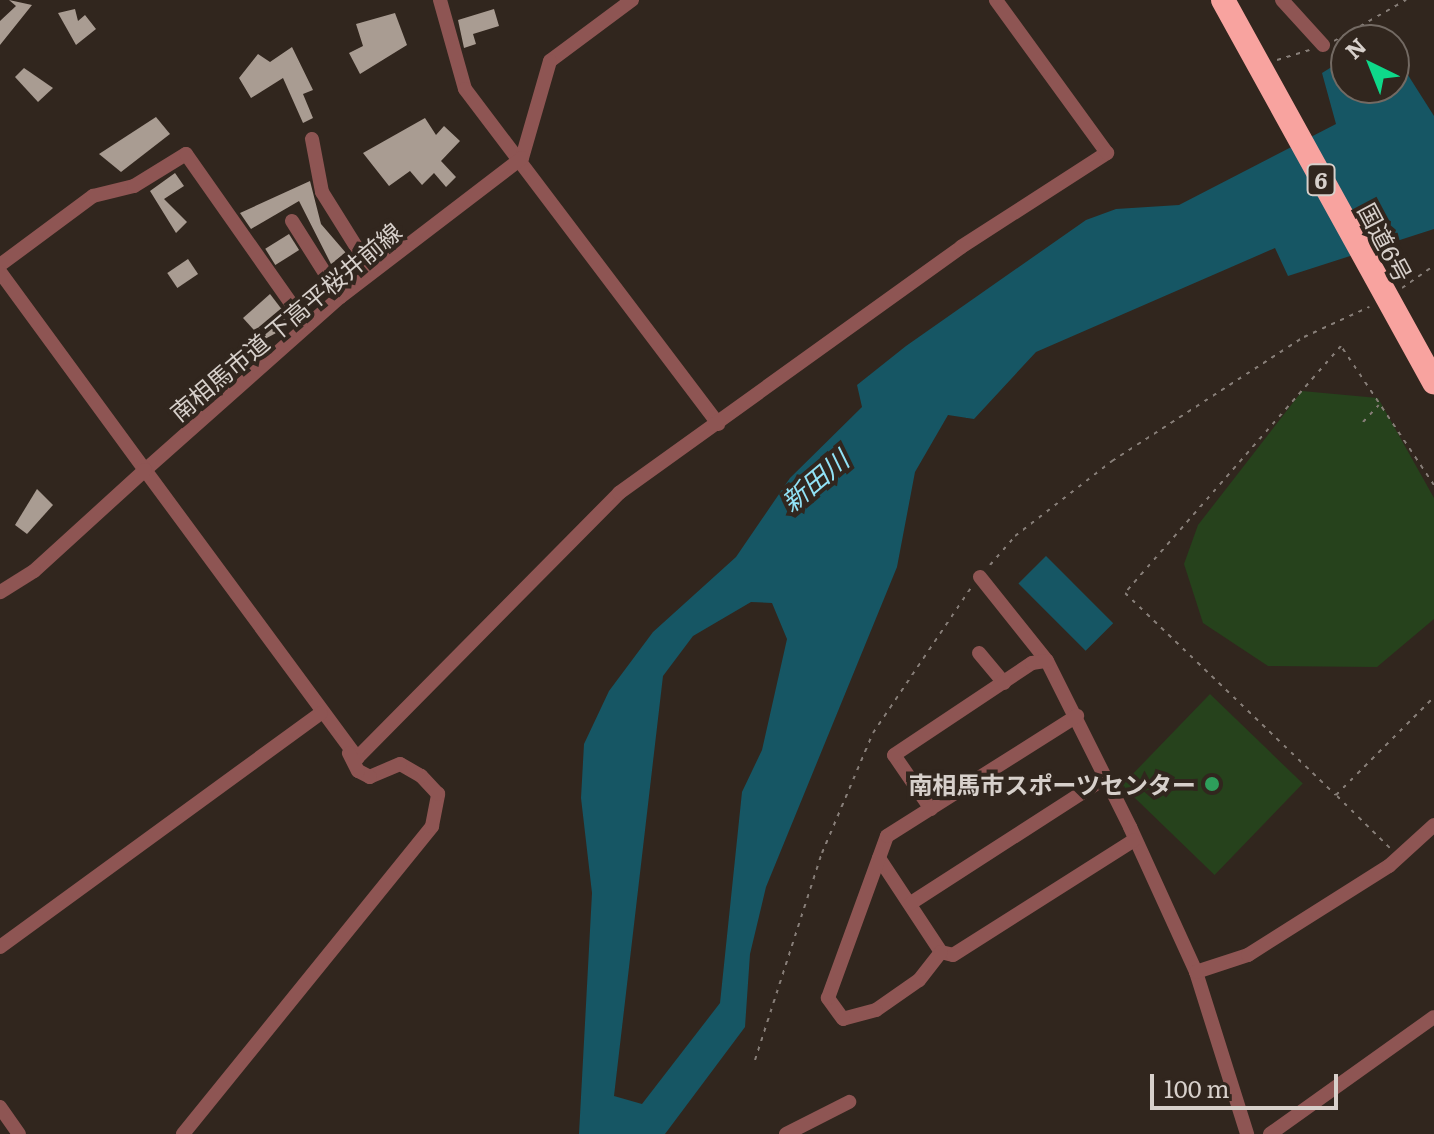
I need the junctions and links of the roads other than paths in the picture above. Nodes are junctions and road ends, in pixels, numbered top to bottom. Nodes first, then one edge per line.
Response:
1 (440, 0) edge
2 (632, 0) edge
3 (996, 0) edge
4 (1223, 0) edge
5 (1282, 0) edge
6 (1323, 45) road end
7 (312, 139) dead end
8 (522, 158) junction
9 (292, 221) dead end
10 (0, 265) edge
11 (0, 272) edge
12 (372, 272) junction
13 (340, 297) junction
14 (307, 326) junction
15 (1434, 383) edge
16 (718, 424) junction
17 (145, 470) junction
18 (980, 577) road end
19 (0, 592) edge
20 (979, 653) dead end
21 (1047, 661) junction
22 (1004, 683) junction
23 (321, 713) junction
24 (1077, 716) junction
25 (349, 753) junction
26 (1105, 778) junction
27 (931, 809) junction
28 (1434, 825) edge
29 (1134, 840) junction
30 (879, 858) junction
31 (911, 903) junction
32 (0, 947) edge
33 (941, 952) junction
34 (1196, 972) junction
35 (1434, 1017) edge
36 (849, 1102) dead end
37 (0, 1107) edge
38 (19, 1134) edge
39 (183, 1134) edge
40 (786, 1134) edge
41 (1247, 1134) edge
42 (1270, 1134) edge

1 - 8 street
2 - 8 street
3 - 16 street
4 - 15 highway, 国道6号 / 6
5 - 6 street
7 - 12 street
8 - 12 street, 南相馬市道 下高平桜井前線
8 - 16 street
9 - 13 street
10 - 14 street
11 - 17 street
12 - 13 street, 南相馬市道 下高平桜井前線
13 - 14 street, 南相馬市道 下高平桜井前線
14 - 17 street, 南相馬市道 下高平桜井前線
16 - 25 street
17 - 19 street, 南相馬市道 下高平桜井前線
17 - 23 street
18 - 21 street
20 - 22 street
21 - 22 street
21 - 24 street
22 - 27 street
23 - 25 street
23 - 32 street
24 - 26 street
24 - 27 street
25 - 39 street
26 - 29 street
26 - 31 street
27 - 30 street
28 - 34 street
29 - 33 street
29 - 34 street
30 - 31 street
30 - 33 street
31 - 33 street
34 - 41 street
35 - 42 street
36 - 40 street
37 - 38 street

